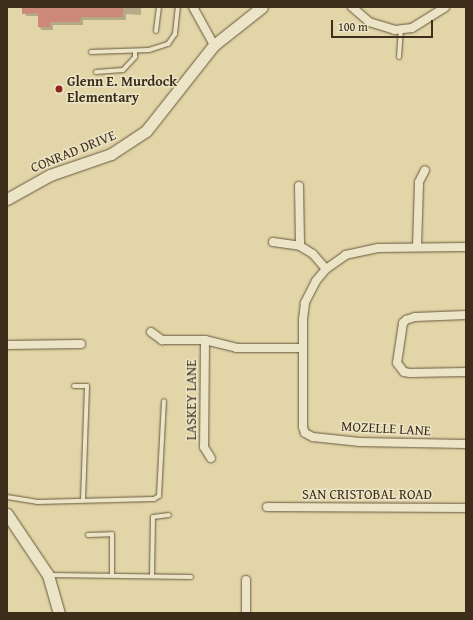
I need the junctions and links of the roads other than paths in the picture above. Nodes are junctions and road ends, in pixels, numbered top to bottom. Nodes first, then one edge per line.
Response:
1 (159, 7) edge
2 (178, 7) edge
3 (193, 7) edge
4 (262, 7) edge
5 (352, 7) edge
6 (445, 7) edge
7 (401, 30) junction
8 (156, 31) dead end
9 (214, 45) junction
10 (135, 50) junction
11 (91, 52) dead end
12 (399, 57) dead end
13 (96, 72) dead end
14 (425, 170) dead end
15 (299, 186) dead end
16 (7, 199) edge
17 (273, 242) dead end
18 (300, 246) junction
19 (417, 247) junction
20 (466, 248) edge
21 (326, 269) junction
22 (466, 316) edge
23 (151, 332) dead end
24 (205, 340) junction
25 (81, 344) dead end
26 (7, 345) edge
27 (302, 348) junction
28 (466, 372) edge
29 (74, 386) dead end
30 (164, 401) dead end
31 (466, 444) edge
32 (211, 458) dead end
33 (7, 497) edge
34 (83, 500) junction
35 (268, 507) dead end
36 (466, 508) edge
37 (7, 514) edge
38 (169, 515) dead end
39 (88, 535) dead end
40 (48, 575) junction
41 (112, 575) junction
42 (152, 575) junction
43 (191, 577) dead end
44 (246, 580) dead end
45 (59, 613) edge
46 (246, 613) edge

1 - 8 lane
2 - 10 lane
3 - 9 street
4 - 9 street, CONRAD DRIVE
5 - 7 street
6 - 7 street
7 - 12 lane
9 - 16 street, CONRAD DRIVE
10 - 11 lane
10 - 13 lane
14 - 19 street
15 - 18 street
17 - 18 street
18 - 21 street
19 - 20 street
19 - 21 street
21 - 27 street
22 - 28 street
23 - 24 street
24 - 27 street
24 - 32 street, LASKEY LANE
25 - 26 street
27 - 31 street, MOZELLE LANE
29 - 34 lane
30 - 34 lane
33 - 34 lane
35 - 36 street, SAN CRISTOBAL ROAD
37 - 40 street
38 - 42 lane
39 - 41 lane
40 - 41 lane
40 - 45 street
41 - 42 lane
42 - 43 lane
44 - 46 street

